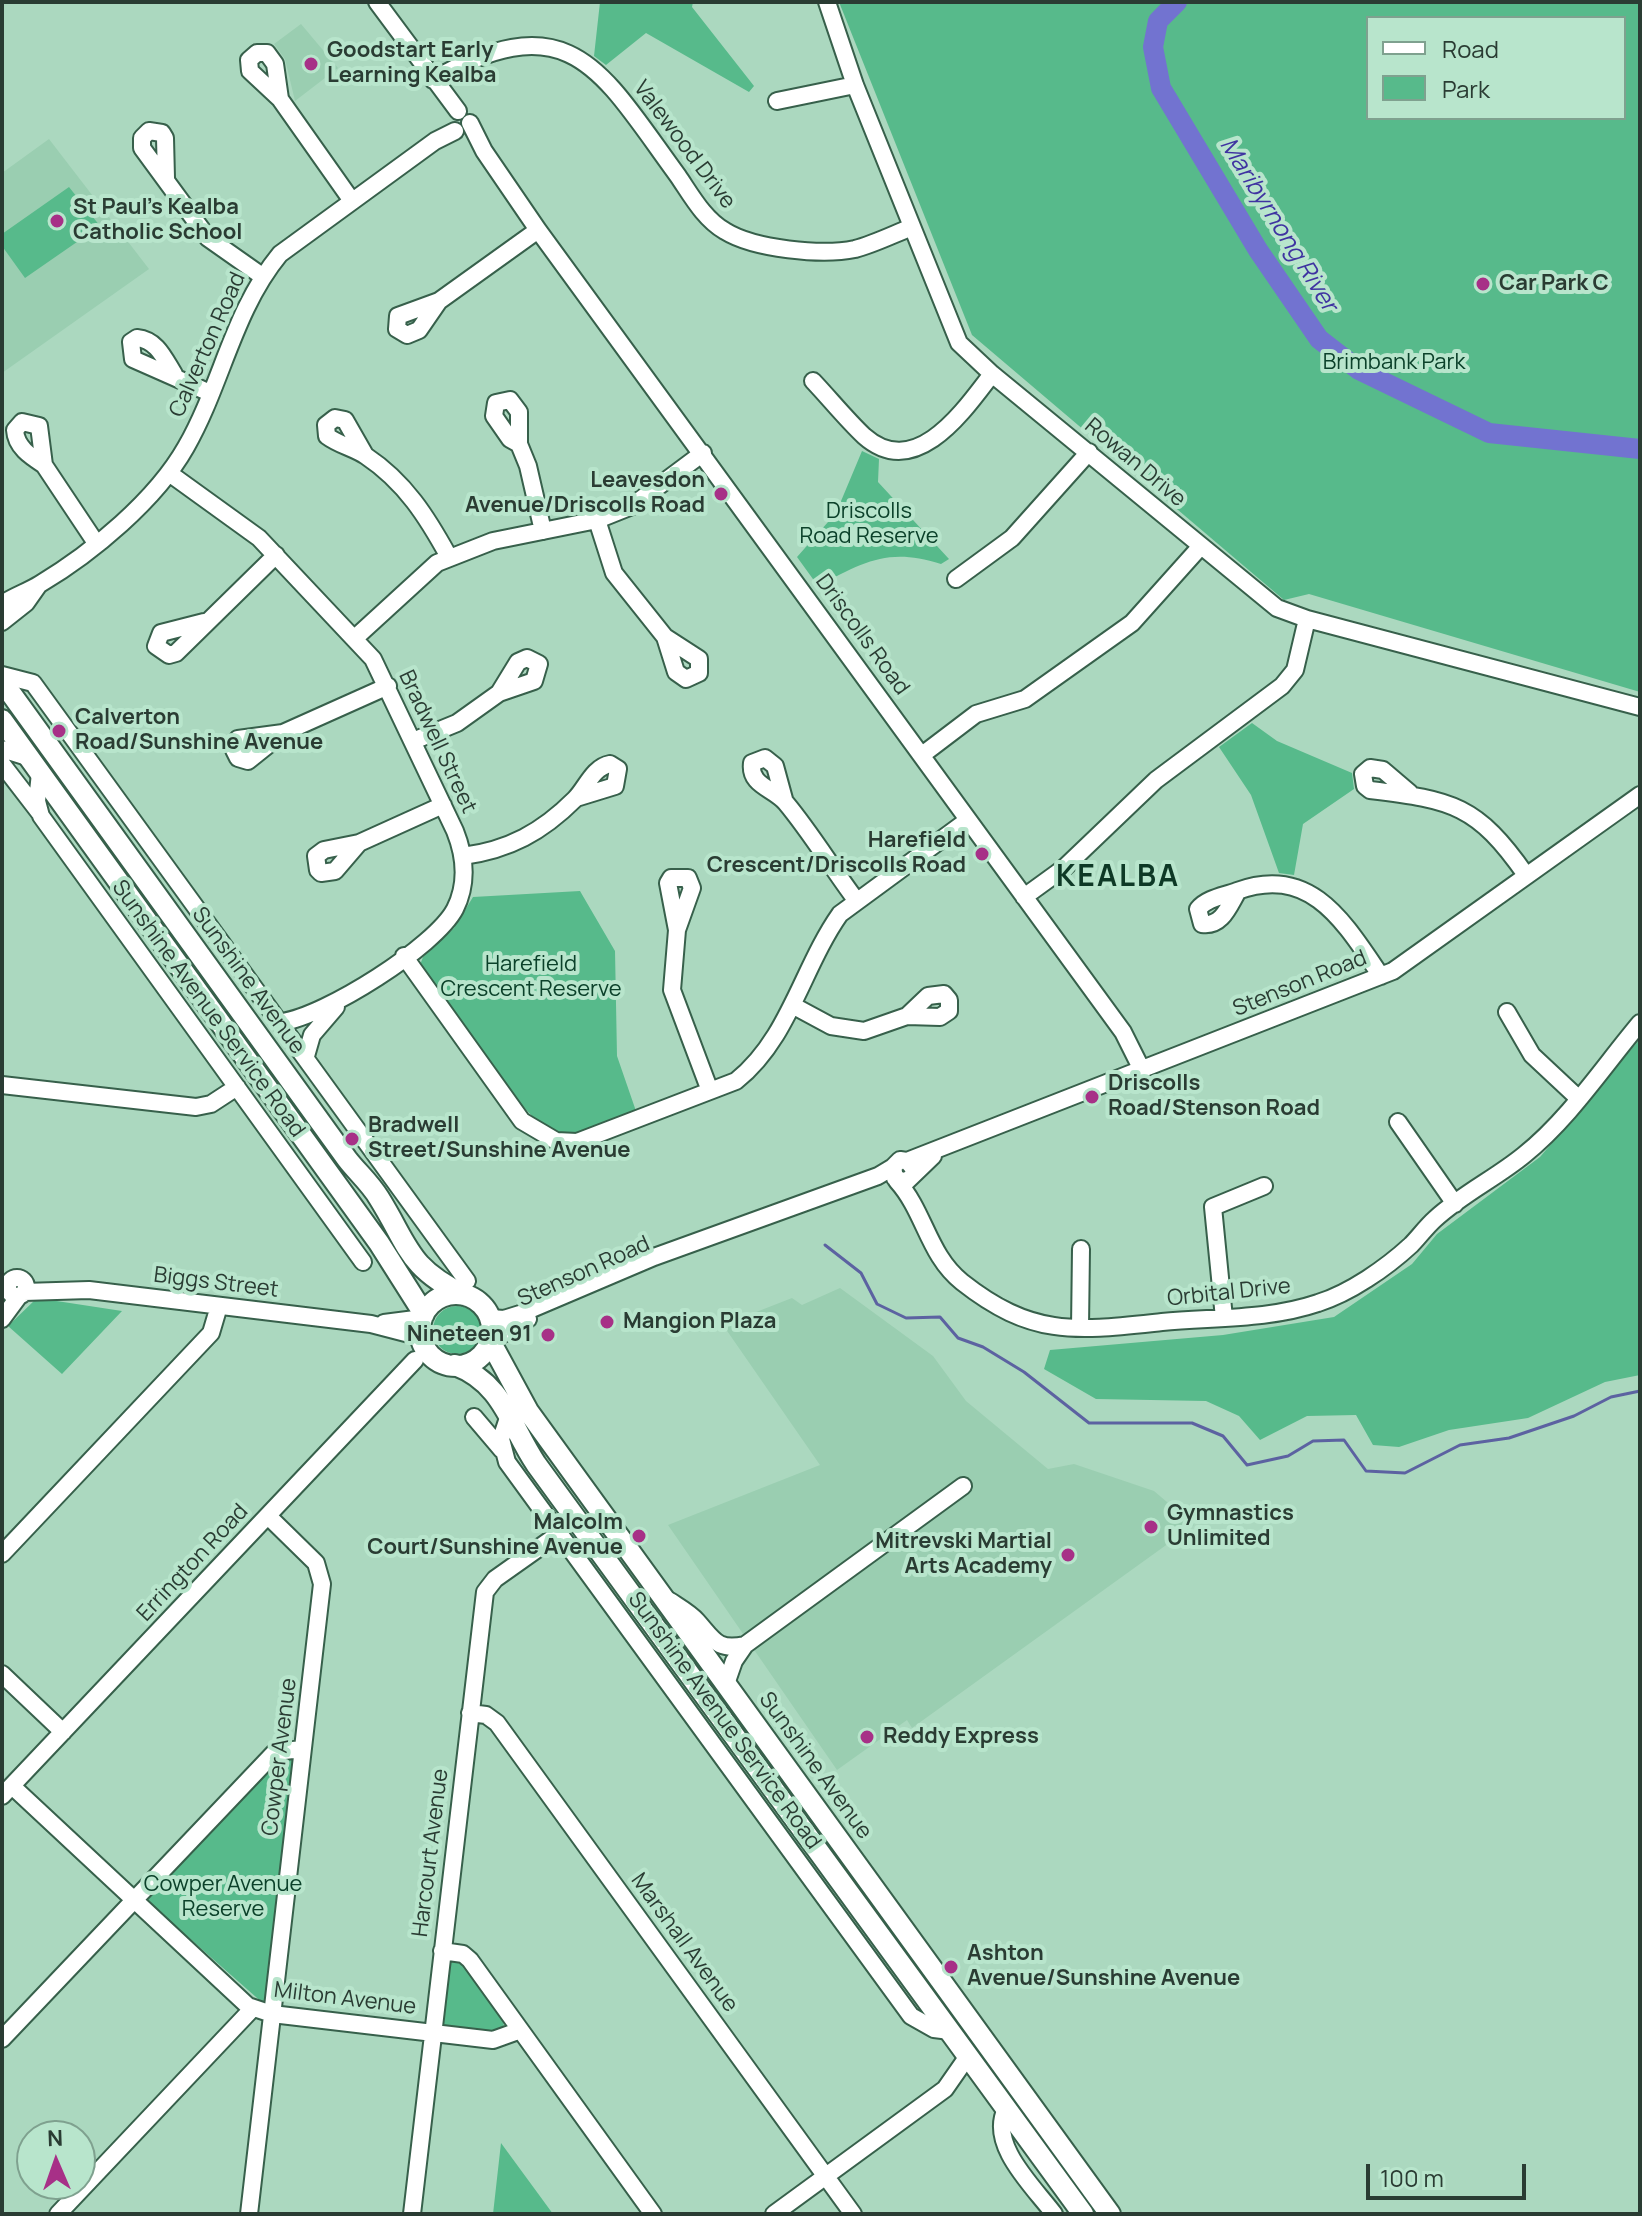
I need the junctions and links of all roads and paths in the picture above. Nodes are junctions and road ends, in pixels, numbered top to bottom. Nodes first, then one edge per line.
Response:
1 (377, 2) edge
2 (827, 2) edge
3 (855, 85) junction
4 (438, 87) junction
5 (280, 99) dead end
6 (777, 101) dead end
7 (457, 123) junction
8 (166, 178) dead end
9 (352, 201) junction
10 (912, 227) junction
11 (538, 230) junction
12 (262, 276) junction
13 (439, 301) dead end
14 (174, 374) dead end
15 (992, 374) junction
16 (813, 381) dead end
17 (210, 393) junction
18 (519, 444) dead end
19 (1089, 452) junction
20 (703, 453) junction
21 (365, 455) dead end
22 (44, 465) dead end
23 (169, 473) junction
24 (597, 520) junction
25 (543, 531) junction
26 (96, 543) junction
27 (1201, 546) junction
28 (276, 555) junction
29 (449, 557) junction
30 (956, 579) dead end
31 (39, 585) junction
32 (2, 604) edge
33 (1307, 619) junction
34 (2, 622) edge
35 (204, 622) dead end
36 (665, 637) dead end
37 (355, 638) junction
38 (2, 678) edge
39 (388, 686) junction
40 (499, 693) dead end
41 (1640, 707) edge
42 (2, 720) edge
43 (283, 733) dead end
44 (413, 741) junction
45 (2, 749) edge
46 (922, 755) junction
47 (2, 764) edge
48 (35, 766) junction
49 (1410, 793) dead end
50 (1640, 795) edge
51 (576, 798) dead end
52 (784, 799) dead end
53 (443, 805) junction
54 (39, 812) junction
55 (968, 820) junction
56 (359, 843) dead end
57 (463, 856) junction
58 (1526, 875) junction
59 (1238, 891) dead end
60 (1024, 897) junction
61 (856, 900) junction
62 (677, 930) dead end
63 (404, 956) junction
64 (1381, 976) junction
65 (339, 1003) junction
66 (792, 1005) junction
67 (1504, 1009) dead end
68 (907, 1016) dead end
69 (282, 1022) junction
70 (1640, 1023) edge
71 (306, 1056) junction
72 (1142, 1070) junction
73 (2, 1085) edge
74 (237, 1087) junction
75 (710, 1091) junction
76 (1578, 1098) junction
77 (1398, 1122) dead end
78 (903, 1174) junction
79 (1264, 1186) dead end
80 (1455, 1204) junction
81 (343, 1231) junction
82 (430, 1232) junction
83 (379, 1243) junction
84 (1081, 1249) dead end
85 (363, 1262) dead end
86 (427, 1274) junction
87 (13, 1288) edge
88 (466, 1288) junction
89 (219, 1306) junction
90 (5, 1316) edge
91 (1224, 1318) junction
92 (423, 1323) junction
93 (1080, 1328) junction
94 (491, 1331) junction
95 (415, 1360) dead end
96 (455, 1365) junction
97 (510, 1412) junction
98 (474, 1417) dead end
99 (502, 1450) junction
100 (963, 1486) dead end
101 (268, 1516) junction
102 (560, 1533) junction
103 (2, 1554) edge
104 (662, 1596) junction
105 (745, 1645) junction
106 (2, 1674) edge
107 (694, 1678) junction
108 (726, 1684) junction
109 (470, 1713) junction
110 (63, 1732) junction
111 (302, 1749) junction
112 (7, 1791) edge
113 (817, 1810) junction
114 (133, 1901) junction
115 (862, 1909) junction
116 (442, 1951) junction
117 (253, 2008) junction
118 (272, 2014) junction
119 (518, 2031) junction
120 (950, 2031) junction
121 (433, 2033) junction
122 (2, 2039) edge
123 (989, 2047) junction
124 (968, 2056) junction
125 (987, 2084) junction
126 (945, 2089) junction
127 (1006, 2109) junction
128 (1046, 2163) junction
129 (826, 2177) junction
130 (58, 2214) edge
131 (249, 2214) edge
132 (412, 2214) edge
133 (653, 2214) edge
134 (774, 2214) edge
135 (853, 2214) edge
136 (1054, 2214) edge
137 (1083, 2214) edge
138 (1110, 2214) edge

1 - 4 street, Driscolls Road
2 - 3 street, Rowan Drive
3 - 6 street
3 - 10 street, Rowan Drive
4 - 7 street, Driscolls Road
4 - 10 street, Valewood Drive
5 - 9 street
7 - 9 street, Calverton Road
7 - 11 street, Driscolls Road
8 - 12 street
9 - 12 street, Calverton Road
10 - 15 street, Rowan Drive
11 - 13 street
11 - 20 street, Driscolls Road
12 - 17 street, Calverton Road
14 - 17 street
15 - 16 street
15 - 19 street, Rowan Drive
17 - 23 street, Calverton Road
18 - 25 street
19 - 27 street, Rowan Drive
19 - 30 street
20 - 24 street
20 - 46 street, Driscolls Road
21 - 29 street
22 - 26 street
23 - 26 street, Calverton Road
23 - 28 street, Bradwell Street
24 - 25 street
24 - 36 street
25 - 29 street
26 - 31 street, Calverton Road
27 - 33 street, Rowan Drive
27 - 46 street
28 - 35 street
28 - 37 street, Bradwell Street
29 - 37 street
31 - 32 street, Calverton Road
31 - 34 street, Calverton Road
33 - 41 street, Rowan Drive
33 - 60 street
37 - 39 street, Bradwell Street
38 - 69 street
38 - 86 main road, Sunshine Avenue
39 - 43 street
39 - 44 street, Bradwell Street
40 - 44 street
42 - 48 main road
44 - 53 street, Bradwell Street
45 - 48 street
46 - 55 street, Driscolls Road
47 - 54 street, Sunshine Avenue Service Road
48 - 54 street
48 - 83 main road
49 - 58 street
50 - 58 street, Stenson Road
51 - 57 street
52 - 61 street
53 - 56 street
53 - 57 street, Bradwell Street
54 - 74 street, Sunshine Avenue Service Road
55 - 60 street, Driscolls Road
55 - 61 street
57 - 63 street, Bradwell Street
58 - 64 street, Stenson Road
59 - 64 street
60 - 72 street, Driscolls Road
61 - 66 street
62 - 75 street
63 - 65 street, Bradwell Street
63 - 75 street
64 - 72 street, Stenson Road
65 - 69 street, Bradwell Street
65 - 71 street, Sunshine Avenue
66 - 68 street
66 - 75 street
67 - 76 street
69 - 71 street
70 - 76 street, Orbital Drive
71 - 82 street
72 - 78 street, Stenson Road
73 - 74 street
74 - 81 street, Sunshine Avenue Service Road
76 - 80 street, Orbital Drive
77 - 80 street
78 - 93 street, Orbital Drive
78 - 94 street, Stenson Road
79 - 91 street
80 - 91 street, Orbital Drive
81 - 83 street
81 - 85 street, Sunshine Avenue Service Road
82 - 86 street
82 - 88 street
83 - 92 main road
84 - 93 street
86 - 88 main road, Sunshine Avenue
87 - 89 street, Biggs Street
87 - 90 street
88 - 92 main road
88 - 94 main road
89 - 92 street, Biggs Street
89 - 103 street
91 - 93 street, Orbital Drive
92 - 96 main road
94 - 96 main road
94 - 104 main road, Sunshine Avenue
95 - 101 street, Errington Road
96 - 97 main road, Sunshine Avenue
97 - 99 street
97 - 107 main road, Sunshine Avenue
98 - 99 street, Sunshine Avenue Service Road
99 - 102 street, Sunshine Avenue Service Road
100 - 105 street
101 - 110 street, Errington Road
101 - 111 street, Cowper Avenue
102 - 109 street, Harcourt Avenue
102 - 120 street, Sunshine Avenue Service Road
104 - 105 street
104 - 108 main road, Sunshine Avenue
105 - 108 street
106 - 110 street
107 - 108 main road
107 - 115 main road, Sunshine Avenue
108 - 113 main road, Sunshine Avenue
109 - 116 street, Harcourt Avenue
109 - 129 street, Marshall Avenue
110 - 112 street, Errington Road
111 - 114 street
111 - 118 street, Cowper Avenue
112 - 114 street, Milton Avenue
113 - 115 main road
113 - 123 main road, Sunshine Avenue
114 - 117 street, Milton Avenue
114 - 122 street
115 - 120 main road, Sunshine Avenue
116 - 119 street
116 - 121 street, Harcourt Avenue
117 - 118 street, Milton Avenue
117 - 130 street
118 - 121 street, Milton Avenue
118 - 131 street, Cowper Avenue
119 - 121 street, Milton Avenue
119 - 133 street
120 - 124 main road, Sunshine Avenue
121 - 132 street, Harcourt Avenue
123 - 128 main road
123 - 138 main road, Sunshine Avenue
124 - 125 main road, Sunshine Avenue
124 - 126 street
125 - 126 street
125 - 127 main road, Sunshine Avenue
126 - 129 street
127 - 128 main road, Sunshine Avenue
127 - 136 street
128 - 137 main road, Sunshine Avenue
129 - 134 street
129 - 135 street, Marshall Avenue

